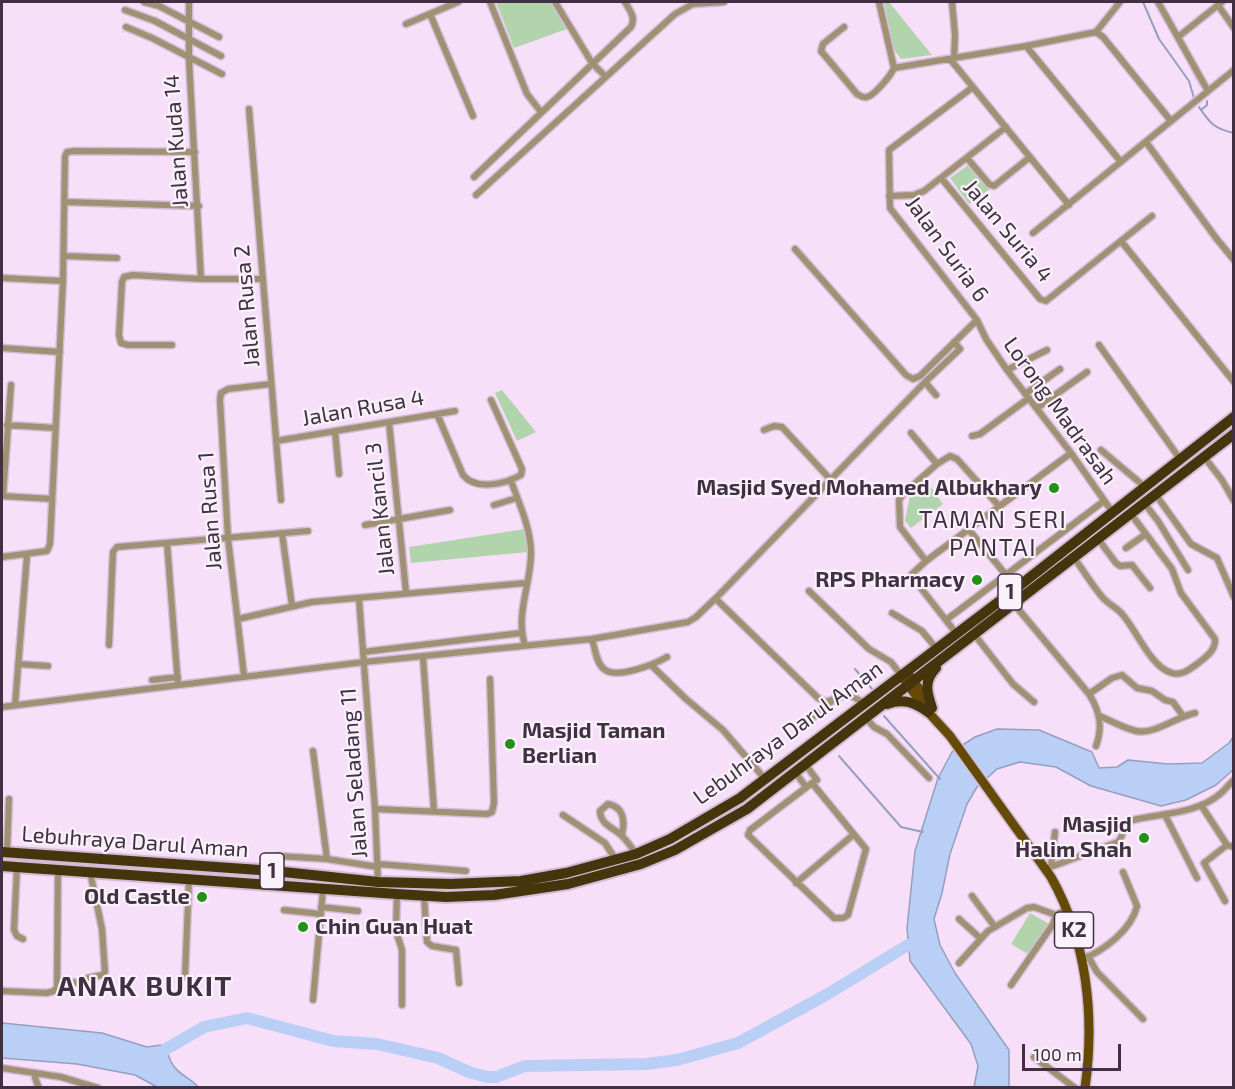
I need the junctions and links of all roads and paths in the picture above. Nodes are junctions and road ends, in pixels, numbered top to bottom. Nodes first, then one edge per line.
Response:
1 (144, 2) edge
2 (189, 2) edge
3 (457, 2) edge
4 (490, 2) edge
5 (555, 2) edge
6 (625, 2) edge
7 (724, 2) edge
8 (879, 2) edge
9 (952, 2) edge
10 (1120, 2) edge
11 (1158, 2) edge
12 (1220, 3) edge
13 (124, 10) dead end
14 (430, 14) junction
15 (190, 21) junction
16 (406, 24) dead end
17 (126, 27) dead end
18 (844, 27) dead end
19 (1233, 28) edge
20 (1096, 32) junction
21 (219, 37) dead end
22 (1178, 37) junction
23 (189, 40) junction
24 (1026, 46) junction
25 (221, 56) dead end
26 (189, 57) junction
27 (952, 59) junction
28 (592, 63) junction
29 (894, 68) junction
30 (1233, 70) edge
31 (222, 74) dead end
32 (606, 77) junction
33 (973, 87) junction
34 (1208, 91) junction
35 (249, 109) dead end
36 (541, 112) junction
37 (472, 116) dead end
38 (1171, 121) junction
39 (1006, 127) junction
40 (1146, 142) junction
41 (195, 152) junction
42 (1030, 157) junction
43 (967, 158) junction
44 (1121, 162) junction
45 (474, 177) dead end
46 (942, 179) junction
47 (476, 195) dead end
48 (889, 196) junction
49 (65, 202) junction
50 (1069, 205) junction
51 (199, 206) junction
52 (1152, 216) dead end
53 (1033, 233) dead end
54 (1121, 241) junction
55 (795, 249) dead end
56 (64, 256) junction
57 (117, 258) dead end
58 (1233, 259) edge
59 (2, 279) edge
60 (201, 279) junction
61 (263, 279) junction
62 (63, 281) junction
63 (977, 320) junction
64 (982, 328) joint
65 (954, 342) junction
66 (172, 345) dead end
67 (1099, 345) dead end
68 (2, 348) edge
69 (1047, 350) dead end
70 (60, 352) junction
71 (1060, 369) dead end
72 (1007, 370) junction
73 (1087, 372) dead end
74 (925, 382) junction
75 (1233, 382) edge
76 (271, 384) junction
77 (11, 385) dead end
78 (936, 395) dead end
79 (1027, 396) junction
80 (491, 400) dead end
81 (1037, 408) junction
82 (455, 411) dead end
83 (437, 414) junction
84 (1233, 417) edge
85 (389, 422) junction
86 (7, 425) junction
87 (55, 428) junction
88 (764, 430) dead end
89 (335, 431) junction
90 (911, 433) dead end
91 (1233, 434) edge
92 (972, 436) dead end
93 (276, 441) junction
94 (1101, 450) dead end
95 (1071, 453) junction
96 (1205, 458) junction
97 (1180, 459) junction
98 (937, 464) junction
99 (339, 474) dead end
100 (830, 479) junction
101 (511, 481) junction
102 (1145, 487) junction
103 (1156, 495) junction
104 (2, 496) edge
105 (516, 498) junction
106 (52, 499) junction
107 (281, 500) dead end
108 (1104, 501) junction
109 (1233, 501) edge
110 (1144, 504) junction
111 (494, 505) dead end
112 (999, 506) junction
113 (450, 510) dead end
114 (1113, 513) junction
115 (1131, 514) junction
116 (399, 519) junction
117 (365, 525) dead end
118 (969, 530) junction
119 (308, 531) dead end
120 (282, 533) junction
121 (1146, 534) junction
122 (228, 538) junction
123 (1098, 539) junction
124 (167, 543) junction
125 (1126, 548) dead end
126 (27, 555) junction
127 (2, 557) edge
128 (1074, 558) junction
129 (926, 561) junction
130 (1188, 570) dead end
131 (1006, 575) junction
132 (526, 583) junction
133 (1150, 588) dead end
134 (809, 591) dead end
135 (406, 592) junction
136 (1233, 597) edge
137 (359, 598) junction
138 (718, 602) dead end
139 (1014, 604) junction
140 (292, 606) junction
141 (892, 613) dead end
142 (238, 619) junction
143 (946, 620) junction
144 (521, 633) junction
145 (956, 633) junction
146 (974, 634) junction
147 (592, 639) junction
148 (109, 645) dead end
149 (525, 645) junction
150 (936, 648) junction
151 (363, 652) junction
152 (950, 652) junction
153 (423, 657) junction
154 (667, 657) dead end
155 (364, 662) junction
156 (18, 664) junction
157 (48, 666) dead end
158 (652, 666) junction
159 (244, 676) junction
160 (178, 677) junction
161 (907, 678) junction
162 (152, 680) dead end
163 (490, 680) dead end
164 (178, 685) junction
165 (1089, 694) junction
166 (831, 702) junction
167 (1034, 702) dead end
168 (864, 703) junction
169 (15, 705) junction
170 (2, 707) edge
171 (876, 708) junction
172 (930, 710) junction
173 (1195, 713) dead end
174 (1100, 716) junction
175 (1183, 716) junction
176 (865, 717) junction
177 (808, 721) dead end
178 (1096, 746) dead end
179 (314, 751) dead end
180 (805, 764) junction
181 (795, 772) junction
182 (929, 778) dead end
183 (765, 779) junction
184 (1233, 780) edge
185 (812, 783) junction
186 (9, 799) dead end
187 (1201, 805) junction
188 (375, 809) junction
189 (434, 811) junction
190 (563, 815) dead end
191 (1165, 815) junction
192 (1055, 832) dead end
193 (622, 835) junction
194 (853, 835) junction
195 (1230, 846) edge
196 (4, 852) edge
197 (636, 854) junction
198 (327, 859) junction
199 (616, 860) junction
200 (378, 865) junction
201 (2, 866) edge
202 (17, 866) junction
203 (1048, 868) junction
204 (58, 869) junction
205 (90, 871) junction
206 (274, 871) junction
207 (466, 871) dead end
208 (1123, 872) dead end
209 (1197, 878) dead end
210 (189, 879) junction
211 (378, 882) junction
212 (796, 883) junction
213 (322, 890) junction
214 (397, 894) junction
215 (424, 896) junction
216 (972, 896) dead end
217 (1225, 901) dead end
218 (1066, 909) junction
219 (284, 910) dead end
220 (321, 910) junction
221 (358, 911) dead end
222 (1056, 915) junction
223 (959, 919) dead end
224 (995, 927) junction
225 (980, 938) junction
226 (23, 939) dead end
227 (1085, 958) junction
228 (959, 963) dead end
229 (185, 977) dead end
230 (57, 981) junction
231 (459, 983) dead end
232 (1011, 985) dead end
233 (2, 992) edge
234 (313, 1000) dead end
235 (402, 1005) dead end
236 (1143, 1018) dead end
237 (1034, 1057) dead end
238 (2, 1068) edge
239 (36, 1073) junction
240 (84, 1085) edge
241 (39, 1088) edge
242 (98, 1088) edge
243 (1075, 1088) edge
244 (1085, 1088) edge

1 - 15 street
2 - 15 street, Jalan Kuda 14
3 - 14 street
4 - 36 street
5 - 28 street
6 - 28 street
7 - 32 street
8 - 29 street
9 - 27 street
10 - 20 street
11 - 22 street
12 - 19 street
12 - 22 street
13 - 23 street
14 - 16 street
14 - 37 street
15 - 21 street
15 - 23 street, Jalan Kuda 14
17 - 26 street
18 - 29 street
20 - 24 street
20 - 38 street
22 - 34 street
23 - 25 street
23 - 26 street, Jalan Kuda 14
24 - 27 street
24 - 44 street
26 - 31 street
26 - 41 street, Jalan Kuda 14
27 - 29 street
27 - 33 street
28 - 32 street
28 - 36 street
30 - 34 street
32 - 47 street
33 - 39 street
33 - 48 street, Jalan Suria 6
34 - 38 street
35 - 61 street, Jalan Rusa 2
36 - 45 street
38 - 40 street
39 - 42 street
39 - 43 street
40 - 44 street
40 - 58 street
41 - 49 street
41 - 51 street, Jalan Kuda 14
42 - 43 street
42 - 50 street
43 - 46 street
44 - 50 street
46 - 48 street
46 - 54 street, Jalan Suria 4
48 - 63 street, Jalan Suria 6
49 - 51 street
49 - 56 street
50 - 53 street
51 - 60 street, Jalan Kuda 14
52 - 54 street
54 - 75 street
55 - 65 street
56 - 57 street
56 - 62 street
59 - 62 street
60 - 61 street
60 - 66 street
61 - 76 street, Jalan Rusa 2
62 - 70 street
63 - 64 street, Jalan Suria 6
63 - 65 street
64 - 72 street, Lorong Madrasah
65 - 74 street
67 - 97 street
68 - 70 street
69 - 72 street
70 - 87 street
71 - 79 street
72 - 79 street, Lorong Madrasah
73 - 81 street
74 - 78 street
74 - 100 street
76 - 93 street, Jalan Rusa 2
76 - 122 street, Jalan Rusa 1
77 - 86 street
79 - 81 street, Lorong Madrasah
79 - 92 street
80 - 101 street
81 - 95 street, Lorong Madrasah
82 - 83 street, Jalan Rusa 4
83 - 85 street, Jalan Rusa 4
83 - 101 street
84 - 97 highway, Lebuhraya Darul Aman / 1
85 - 89 street, Jalan Rusa 4
85 - 116 street, Jalan Kancil 3
86 - 87 street
86 - 104 street
87 - 106 street
88 - 100 street
89 - 93 street, Jalan Rusa 4
89 - 99 street
90 - 98 street
91 - 96 highway, Lebuhraya Darul Aman / 1
93 - 107 street, Jalan Rusa 2
94 - 102 street
95 - 108 street, Lorong Madrasah
95 - 112 street
96 - 103 highway, Lebuhraya Darul Aman / 1
96 - 109 street
97 - 102 highway, Lebuhraya Darul Aman / 1
98 - 112 street
98 - 129 street
100 - 147 street
101 - 105 street
102 - 114 highway, Lebuhraya Darul Aman / 1
103 - 110 highway, Lebuhraya Darul Aman / 1
103 - 136 street
104 - 106 street
105 - 111 street
105 - 132 street
106 - 126 street
108 - 114 street, Lorong Madrasah
108 - 131 street
110 - 115 highway, Lebuhraya Darul Aman / 1
110 - 130 street
112 - 118 street
113 - 116 street
114 - 145 highway, Lebuhraya Darul Aman / 1
115 - 121 street
115 - 123 highway, Lebuhraya Darul Aman / 1
116 - 117 street
116 - 135 street, Jalan Kancil 3
118 - 129 street
118 - 131 street
119 - 120 street
120 - 122 street
120 - 140 street
121 - 125 street
121 - 128 street
122 - 124 street
122 - 142 street, Jalan Rusa 1
123 - 128 highway, Lebuhraya Darul Aman / 1
123 - 133 street
124 - 148 street
124 - 160 street
126 - 127 street
126 - 156 street
128 - 139 highway, Lebuhraya Darul Aman / 1
129 - 143 street
131 - 143 street
132 - 135 street
132 - 144 street
134 - 161 street
135 - 137 street
137 - 140 street
137 - 151 street, Jalan Seladang 11
138 - 166 street
139 - 146 highway, Lebuhraya Darul Aman / 1
139 - 165 street
140 - 142 street
141 - 150 street
142 - 159 street, Jalan Rusa 1
143 - 145 street
144 - 149 street
144 - 151 street
145 - 150 highway, Lebuhraya Darul Aman / 1
146 - 152 highway, Lebuhraya Darul Aman / 1
146 - 167 street
147 - 149 street
147 - 158 street
149 - 153 street
150 - 161 highway, Lebuhraya Darul Aman / 1
151 - 155 street, Jalan Seladang 11
152 - 161 highway, Lebuhraya Darul Aman / 1
152 - 172 highway
153 - 155 street
153 - 189 street
154 - 158 street
155 - 159 street
155 - 188 street, Jalan Seladang 11
156 - 157 street
156 - 169 street
158 - 183 street
159 - 164 street
160 - 162 street
160 - 164 street
161 - 168 highway, Lebuhraya Darul Aman / 1
161 - 171 highway, Lebuhraya Darul Aman / 1
161 - 172 main road, K2
163 - 189 street
164 - 169 street
165 - 174 street
165 - 175 street
166 - 168 street
166 - 177 street
168 - 183 highway, Lebuhraya Darul Aman / 1
169 - 170 street
171 - 172 highway
171 - 176 highway, Lebuhraya Darul Aman / 1
172 - 203 main road, K2
173 - 175 street
174 - 175 street
174 - 178 street
176 - 180 highway, Lebuhraya Darul Aman / 1
176 - 182 street
179 - 198 street
180 - 181 highway, Lebuhraya Darul Aman / 1
180 - 185 street
181 - 185 street
181 - 215 highway, Lebuhraya Darul Aman / 1
183 - 197 highway, Lebuhraya Darul Aman / 1
184 - 187 street
185 - 194 street
185 - 212 street
186 - 196 street
187 - 191 street
187 - 195 street
188 - 189 street
188 - 200 street, Jalan Seladang 11
190 - 199 street
191 - 203 street
191 - 209 street
192 - 203 street
193 - 193 street
193 - 197 street
194 - 212 street
194 - 212 street
195 - 217 street
196 - 206 highway, Lebuhraya Darul Aman / 1
197 - 199 highway, Lebuhraya Darul Aman / 1
198 - 200 street
198 - 206 street
199 - 211 highway, Lebuhraya Darul Aman / 1
200 - 207 street
200 - 211 street, Jalan Seladang 11
201 - 202 highway, Lebuhraya Darul Aman / 1
202 - 204 highway, Lebuhraya Darul Aman / 1
202 - 226 street
203 - 218 main road, K2
204 - 205 highway, Lebuhraya Darul Aman / 1
204 - 230 street
205 - 210 highway, Lebuhraya Darul Aman / 1
205 - 230 street
206 - 211 highway, Lebuhraya Darul Aman / 1
208 - 227 street
210 - 213 highway, Lebuhraya Darul Aman / 1
210 - 229 street
213 - 214 highway, Lebuhraya Darul Aman / 1
213 - 220 street
214 - 215 highway, Lebuhraya Darul Aman / 1
214 - 235 street
215 - 231 street
216 - 224 street
218 - 222 street
218 - 227 main road, K2
219 - 220 street
220 - 221 street
220 - 234 street
222 - 224 street
222 - 232 street
223 - 225 street
224 - 225 street
225 - 228 street
227 - 236 street
227 - 244 main road, K2
230 - 233 street
237 - 243 street
238 - 239 street
239 - 240 street
239 - 241 street
240 - 242 street

